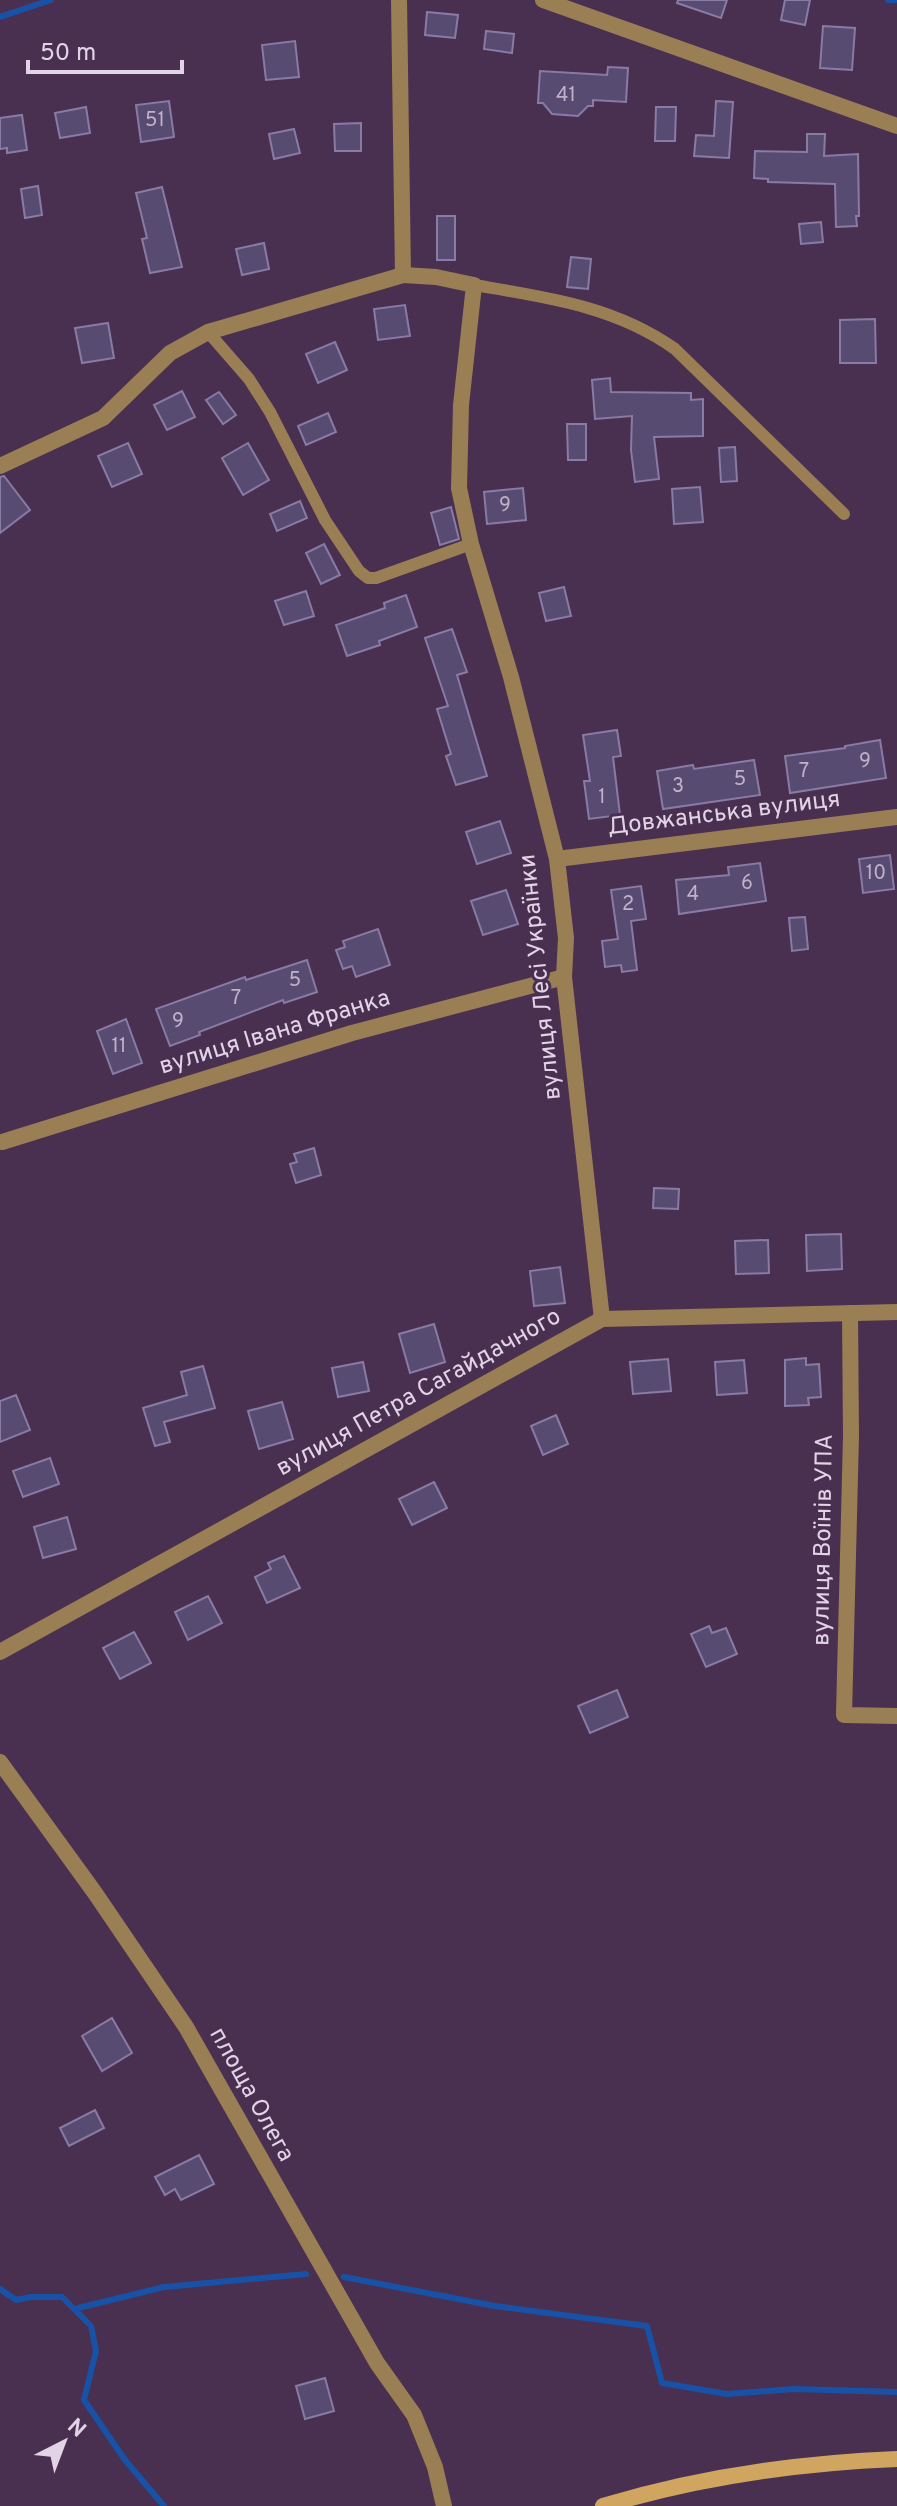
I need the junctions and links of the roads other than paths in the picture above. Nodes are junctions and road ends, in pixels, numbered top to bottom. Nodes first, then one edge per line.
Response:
1 (399, 0) edge
2 (543, 0) edge
3 (897, 126) edge
4 (403, 275) junction
5 (474, 285) junction
6 (208, 332) junction
7 (0, 466) edge
8 (844, 514) dead end
9 (471, 544) junction
10 (897, 817) edge
11 (557, 859) junction
12 (564, 977) junction
13 (2, 1142) dead end
14 (897, 1312) edge
15 (850, 1313) junction
16 (602, 1319) junction
17 (0, 1652) edge
18 (897, 1716) edge
19 (0, 1762) edge
20 (897, 2459) edge
21 (444, 2506) edge
22 (603, 2506) edge

1 - 4 street
2 - 3 street
4 - 5 street
4 - 6 street
5 - 8 lane
5 - 9 street, вулиця Лесі Українки
6 - 7 street
6 - 9 lane
9 - 11 street, вулиця Лесі Українки
10 - 11 street, Довжанська вулиця
11 - 12 street, вулиця Лесі Українки
12 - 13 street, вулиця Івана Франка
12 - 16 street, вулиця Лесі Українки
14 - 15 street, вулиця Петра Сагайдачного
15 - 16 street, вулиця Петра Сагайдачного
15 - 18 street, вулиця Воїнів УПА
16 - 17 street, вулиця Петра Сагайдачного
19 - 21 street, площа Олега
20 - 22 main road

